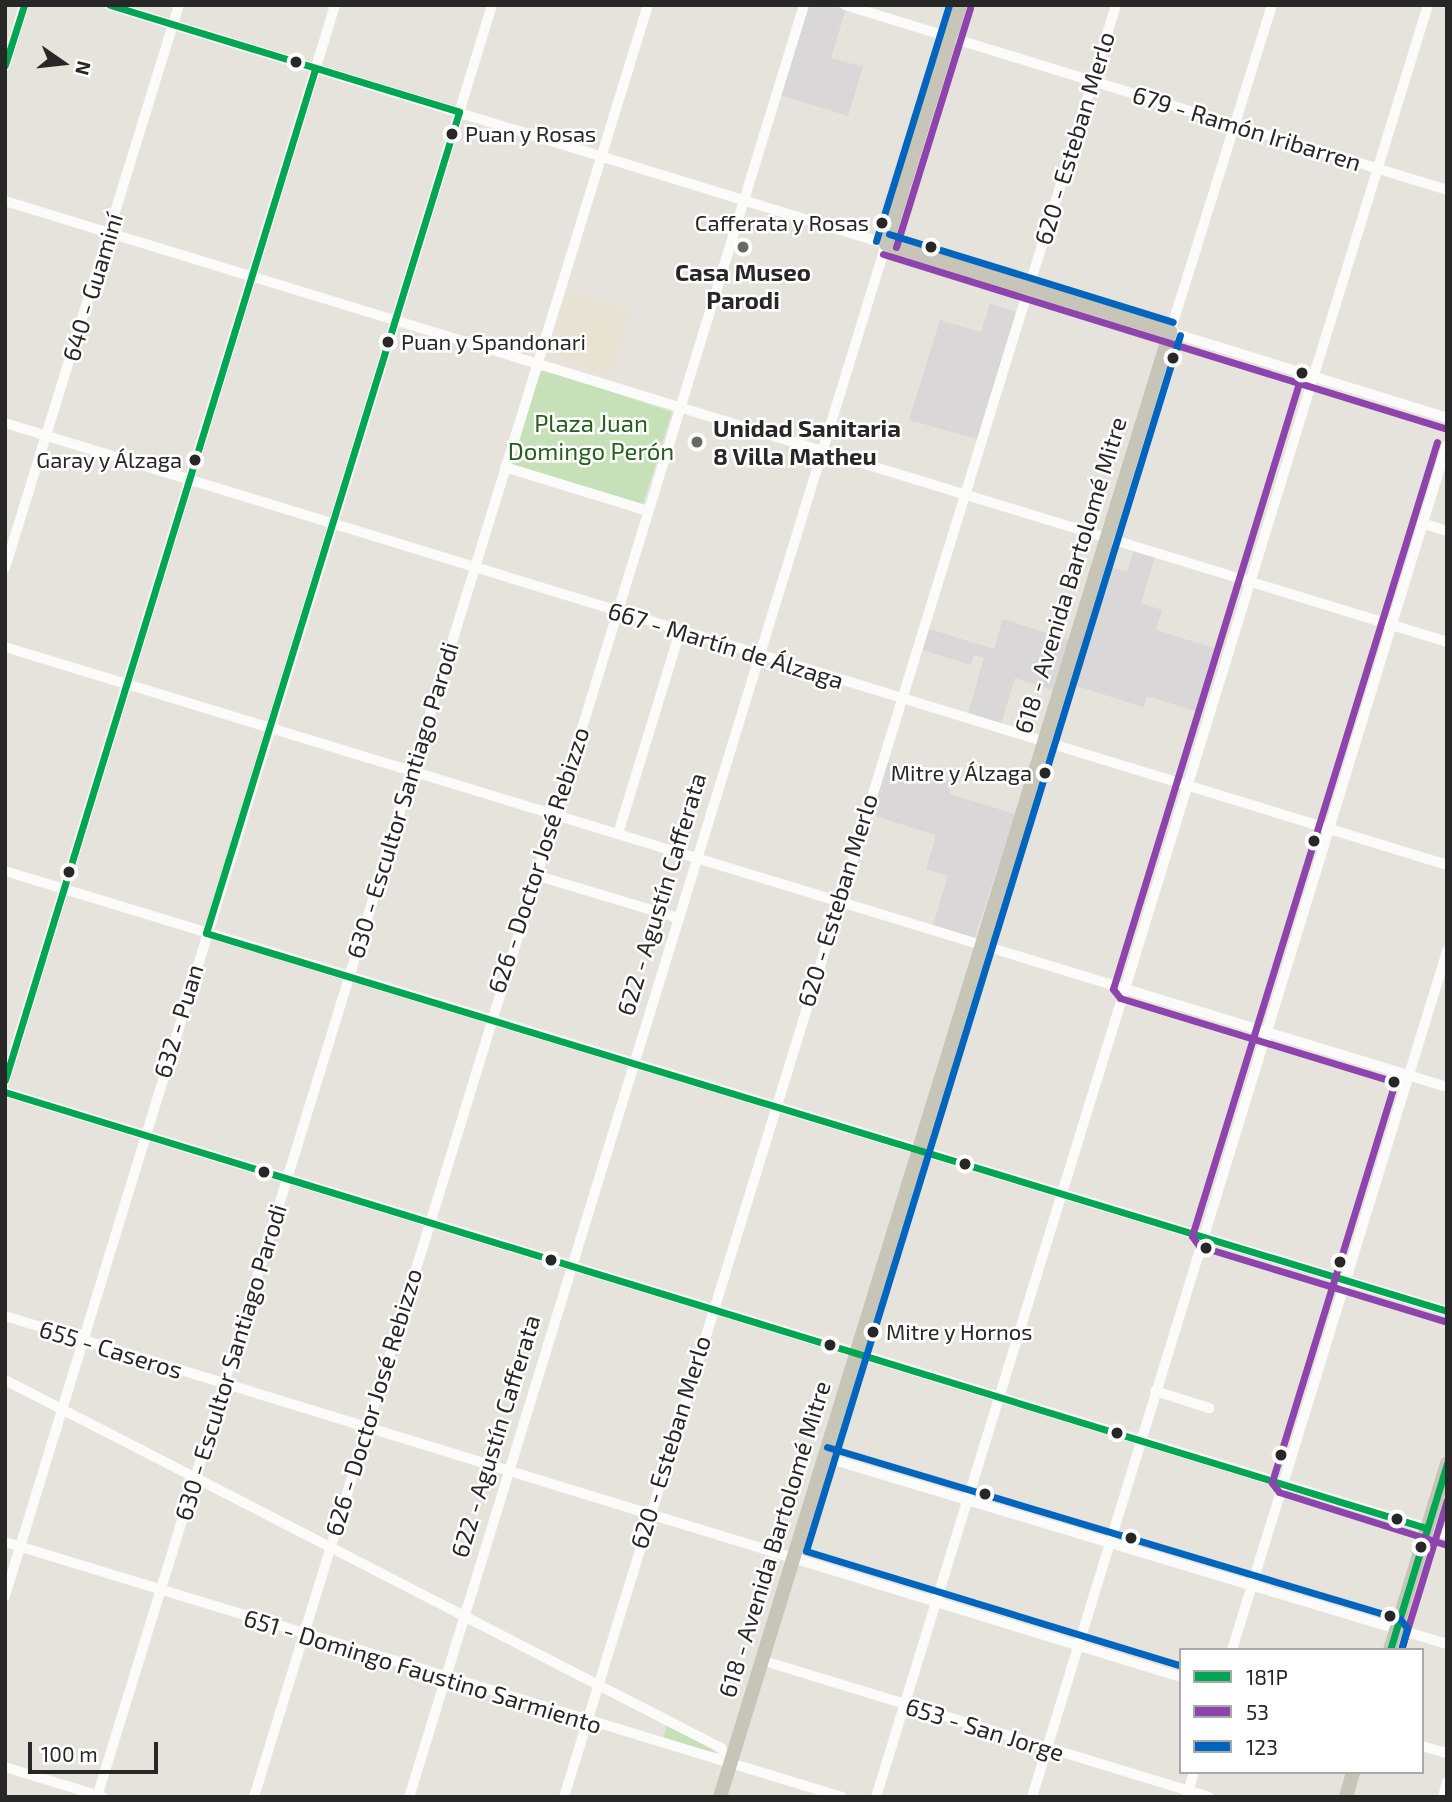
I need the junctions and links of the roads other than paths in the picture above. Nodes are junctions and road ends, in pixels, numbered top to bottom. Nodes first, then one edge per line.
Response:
1 (24, 5) edge
2 (109, 5) edge
3 (179, 5) edge
4 (335, 5) edge
5 (492, 5) edge
6 (648, 5) edge
7 (804, 5) edge
8 (845, 5) edge
9 (960, 5) edge
10 (1116, 5) edge
11 (1272, 5) edge
12 (1428, 5) edge
13 (173, 26) junction
14 (950, 37) junction
15 (5, 66) edge
16 (315, 69) junction
17 (1092, 81) junction
18 (458, 112) junction
19 (1234, 125) junction
20 (601, 156) junction
21 (1377, 168) junction
22 (1447, 190) edge
23 (743, 199) junction
24 (5, 201) edge
25 (109, 233) junction
26 (886, 244) junction
27 (252, 276) junction
28 (1027, 288) junction
29 (395, 320) junction
30 (1170, 332) junction
31 (536, 363) junction
32 (1312, 376) junction
33 (680, 407) junction
34 (1447, 418) edge
35 (5, 423) edge
36 (46, 436) junction
37 (1447, 445) edge
38 (822, 450) junction
39 (505, 467) junction
40 (189, 480) junction
41 (963, 494) junction
42 (648, 511) junction
43 (1422, 523) junction
44 (332, 524) junction
45 (1447, 531) edge
46 (1106, 538) junction
47 (474, 567) junction
48 (5, 568) edge
49 (1247, 582) junction
50 (616, 612) junction
51 (1391, 625) junction
52 (680, 631) junction
53 (1447, 642) edge
54 (5, 648) edge
55 (759, 654) junction
56 (126, 684) junction
57 (899, 698) junction
58 (269, 728) junction
59 (1042, 741) junction
60 (411, 772) junction
61 (1185, 785) junction
62 (553, 816) junction
63 (1327, 828) junction
64 (618, 834) junction
65 (696, 859) junction
66 (1447, 865) edge
67 (5, 871) edge
68 (535, 875) junction
69 (62, 889) junction
70 (837, 901) junction
71 (678, 918) junction
72 (206, 933) junction
73 (979, 945) junction
74 (1447, 951) edge
75 (1443, 973) edge
76 (348, 976) junction
77 (1123, 988) junction
78 (487, 1019) junction
79 (1263, 1031) junction
80 (633, 1064) junction
81 (1408, 1075) junction
82 (5, 1081) edge
83 (1447, 1087) edge
84 (5, 1092) edge
85 (773, 1107) junction
86 (143, 1135) junction
87 (916, 1150) junction
88 (286, 1179) junction
89 (1059, 1194) junction
90 (426, 1223) junction
91 (1202, 1236) junction
92 (570, 1266) junction
93 (1344, 1278) junction
94 (711, 1309) junction
95 (1447, 1311) edge
96 (5, 1316) edge
97 (81, 1340) junction
98 (854, 1353) junction
99 (5, 1380) edge
100 (225, 1384) junction
101 (1155, 1391) junction
102 (997, 1396) junction
103 (1209, 1408) dead end
104 (61, 1410) junction
105 (365, 1427) junction
106 (1139, 1440) junction
107 (824, 1457) junction
108 (1447, 1463) edge
109 (508, 1470) junction
110 (196, 1478) junction
111 (1282, 1482) junction
112 (966, 1500) junction
113 (649, 1514) junction
114 (1426, 1528) junction
115 (1447, 1534) edge
116 (5, 1542) edge
117 (1109, 1542) junction
118 (20, 1547) junction
119 (330, 1548) junction
120 (793, 1558) junction
121 (1252, 1585) junction
122 (162, 1591) junction
123 (5, 1596) edge
124 (935, 1603) junction
125 (464, 1618) junction
126 (1397, 1629) junction
127 (304, 1635) junction
128 (1447, 1644) edge
129 (1077, 1645) junction
130 (1233, 1648) edge
131 (1391, 1648) edge
132 (761, 1660) junction
133 (1179, 1676) edge
134 (446, 1678) junction
135 (598, 1685) junction
136 (904, 1704) junction
137 (587, 1722) junction
138 (1046, 1747) junction
139 (1424, 1747) edge
140 (1447, 1753) edge
141 (730, 1764) junction
142 (5, 1767) edge
143 (1193, 1774) edge
144 (1352, 1774) edge
145 (1447, 1781) edge
146 (1188, 1794) edge
147 (99, 1796) edge
148 (254, 1797) edge
149 (409, 1797) edge
150 (564, 1797) edge
151 (720, 1797) edge
152 (842, 1797) edge
153 (876, 1797) edge
154 (1032, 1797) edge
155 (1209, 1797) edge
156 (1346, 1797) edge
157 (1443, 1797) edge

1 - 15 street
2 - 13 street
3 - 13 street, 640 - Guaminí
4 - 16 street
5 - 18 street, 632 - Puan
6 - 20 street, 630 - Escultor Santiago Parodi
7 - 23 street, 626 - Doctor José Rebizzo
8 - 14 street, 679 - Ramón Iribarren
9 - 14 main road, 622 - Agustín Cafferata
10 - 17 street, 620 - Esteban Merlo
11 - 19 street
12 - 21 street
13 - 16 street
13 - 25 street, 640 - Guaminí
14 - 17 street, 679 - Ramón Iribarren
14 - 26 main road, 622 - Agustín Cafferata
16 - 18 street
16 - 27 street
17 - 19 street, 679 - Ramón Iribarren
17 - 28 street, 620 - Esteban Merlo
18 - 20 street
18 - 29 street, 632 - Puan
19 - 21 street, 679 - Ramón Iribarren
19 - 30 street
20 - 23 street
20 - 31 street, 630 - Escultor Santiago Parodi
21 - 22 street, 679 - Ramón Iribarren
21 - 32 street
23 - 26 street
23 - 33 street, 626 - Doctor José Rebizzo
24 - 25 street
25 - 27 street
25 - 36 street, 640 - Guaminí
26 - 28 main road
26 - 38 street, 622 - Agustín Cafferata
27 - 29 street
27 - 40 street
28 - 30 main road
28 - 41 street, 620 - Esteban Merlo
29 - 31 street
29 - 44 street, 632 - Puan
30 - 32 street
30 - 46 main road, 618 - Avenida Bartolomé Mitre
31 - 33 street
31 - 39 street, 630 - Escultor Santiago Parodi
32 - 34 street
32 - 49 street
33 - 38 street
33 - 42 street, 626 - Doctor José Rebizzo
35 - 36 street, 667 - Martín de Álzaga
36 - 40 street, 667 - Martín de Álzaga
36 - 48 street, 640 - Guaminí
37 - 43 street
38 - 41 street
38 - 55 street, 622 - Agustín Cafferata
39 - 42 street
39 - 47 street, 630 - Escultor Santiago Parodi
40 - 44 street, 667 - Martín de Álzaga
40 - 56 street
41 - 46 street
41 - 57 street, 620 - Esteban Merlo
42 - 50 street, 626 - Doctor José Rebizzo
43 - 45 street
43 - 51 street
44 - 47 street, 667 - Martín de Álzaga
44 - 58 street, 632 - Puan
46 - 49 street
46 - 59 main road, 618 - Avenida Bartolomé Mitre
47 - 50 street, 667 - Martín de Álzaga
47 - 60 street, 630 - Escultor Santiago Parodi
49 - 51 street
49 - 61 street
50 - 52 street, 667 - Martín de Álzaga
50 - 62 street, 626 - Doctor José Rebizzo
51 - 53 street
51 - 63 street
52 - 55 street, 667 - Martín de Álzaga
52 - 64 street
54 - 56 street
55 - 57 street, 667 - Martín de Álzaga
55 - 65 street, 622 - Agustín Cafferata
56 - 58 street
56 - 69 street
57 - 59 street, 667 - Martín de Álzaga
57 - 70 street, 620 - Esteban Merlo
58 - 60 street
58 - 72 street, 632 - Puan
59 - 61 street, 667 - Martín de Álzaga
59 - 73 main road, 618 - Avenida Bartolomé Mitre
60 - 62 street
60 - 76 street, 630 - Escultor Santiago Parodi
61 - 63 street, 667 - Martín de Álzaga
61 - 77 street
62 - 64 street
62 - 68 street, 626 - Doctor José Rebizzo
63 - 66 street, 667 - Martín de Álzaga
63 - 79 street
64 - 65 street
65 - 70 street
65 - 71 street, 622 - Agustín Cafferata
67 - 69 street
68 - 71 street
68 - 78 street, 626 - Doctor José Rebizzo
69 - 72 street
69 - 82 street
70 - 73 street
70 - 85 street, 620 - Esteban Merlo
71 - 80 street, 622 - Agustín Cafferata
72 - 76 street
72 - 86 street, 632 - Puan
73 - 77 street
73 - 87 main road, 618 - Avenida Bartolomé Mitre
74 - 75 street
75 - 81 street
76 - 78 street
76 - 88 street, 630 - Escultor Santiago Parodi
77 - 79 street
77 - 89 street
78 - 80 street
78 - 90 street, 626 - Doctor José Rebizzo
79 - 81 street
79 - 91 street
80 - 85 street
80 - 92 street, 622 - Agustín Cafferata
81 - 83 street
81 - 93 street
84 - 86 street
85 - 87 street
85 - 94 street, 620 - Esteban Merlo
86 - 88 street
86 - 97 street, 632 - Puan
87 - 89 street
87 - 98 main road, 618 - Avenida Bartolomé Mitre
88 - 90 street
88 - 100 street, 630 - Escultor Santiago Parodi
89 - 91 street
89 - 102 street
90 - 92 street
90 - 105 street, 626 - Doctor José Rebizzo
91 - 93 street
91 - 101 street
92 - 94 street
92 - 109 street, 622 - Agustín Cafferata
93 - 95 street
93 - 111 street
94 - 98 street
94 - 113 street, 620 - Esteban Merlo
96 - 97 street, 655 - Caseros
97 - 100 street, 655 - Caseros
97 - 104 street, 632 - Puan
98 - 102 street
98 - 107 main road, 618 - Avenida Bartolomé Mitre
99 - 104 street
100 - 105 street, 655 - Caseros
100 - 110 street, 630 - Escultor Santiago Parodi
101 - 103 street
101 - 106 street
102 - 106 street
102 - 112 street
104 - 110 street
104 - 118 street, 632 - Puan
105 - 109 street, 655 - Caseros
105 - 119 street, 626 - Doctor José Rebizzo
106 - 111 street
106 - 117 street
107 - 112 street
107 - 120 main road, 618 - Avenida Bartolomé Mitre
108 - 114 main road
109 - 113 street, 655 - Caseros
109 - 125 street, 622 - Agustín Cafferata
110 - 119 street
110 - 122 street, 630 - Escultor Santiago Parodi
111 - 114 street
111 - 121 street
112 - 117 street
112 - 124 street
113 - 120 street, 655 - Caseros
113 - 135 street, 620 - Esteban Merlo
114 - 115 street
114 - 126 main road
116 - 118 street, 651 - Domingo Faustino Sarmiento
117 - 121 street
117 - 129 street
118 - 122 street, 651 - Domingo Faustino Sarmiento
118 - 123 street, 632 - Puan
119 - 125 street
119 - 127 street, 626 - Doctor José Rebizzo
120 - 124 street, 655 - Caseros
120 - 132 main road, 618 - Avenida Bartolomé Mitre
121 - 126 street
121 - 130 street
122 - 127 street, 651 - Domingo Faustino Sarmiento
122 - 147 street, 630 - Escultor Santiago Parodi
124 - 129 street, 655 - Caseros
124 - 136 street
125 - 134 street, 622 - Agustín Cafferata
125 - 135 street
126 - 128 street
126 - 131 main road
127 - 134 street, 651 - Domingo Faustino Sarmiento
127 - 148 street, 626 - Doctor José Rebizzo
129 - 133 street, 655 - Caseros
129 - 138 street
132 - 136 street, 653 - San Jorge
132 - 141 main road, 618 - Avenida Bartolomé Mitre
134 - 137 street, 651 - Domingo Faustino Sarmiento
134 - 149 street, 622 - Agustín Cafferata
135 - 137 street, 620 - Esteban Merlo
135 - 141 street
136 - 138 street, 653 - San Jorge
136 - 153 street
137 - 141 street, 651 - Domingo Faustino Sarmiento
137 - 150 street, 620 - Esteban Merlo
138 - 146 street, 653 - San Jorge
138 - 154 street
139 - 140 street
141 - 151 main road, 618 - Avenida Bartolomé Mitre
141 - 152 street, 651 - Domingo Faustino Sarmiento
142 - 147 street
143 - 146 street
144 - 156 main road
145 - 157 street
146 - 155 street, 653 - San Jorge

